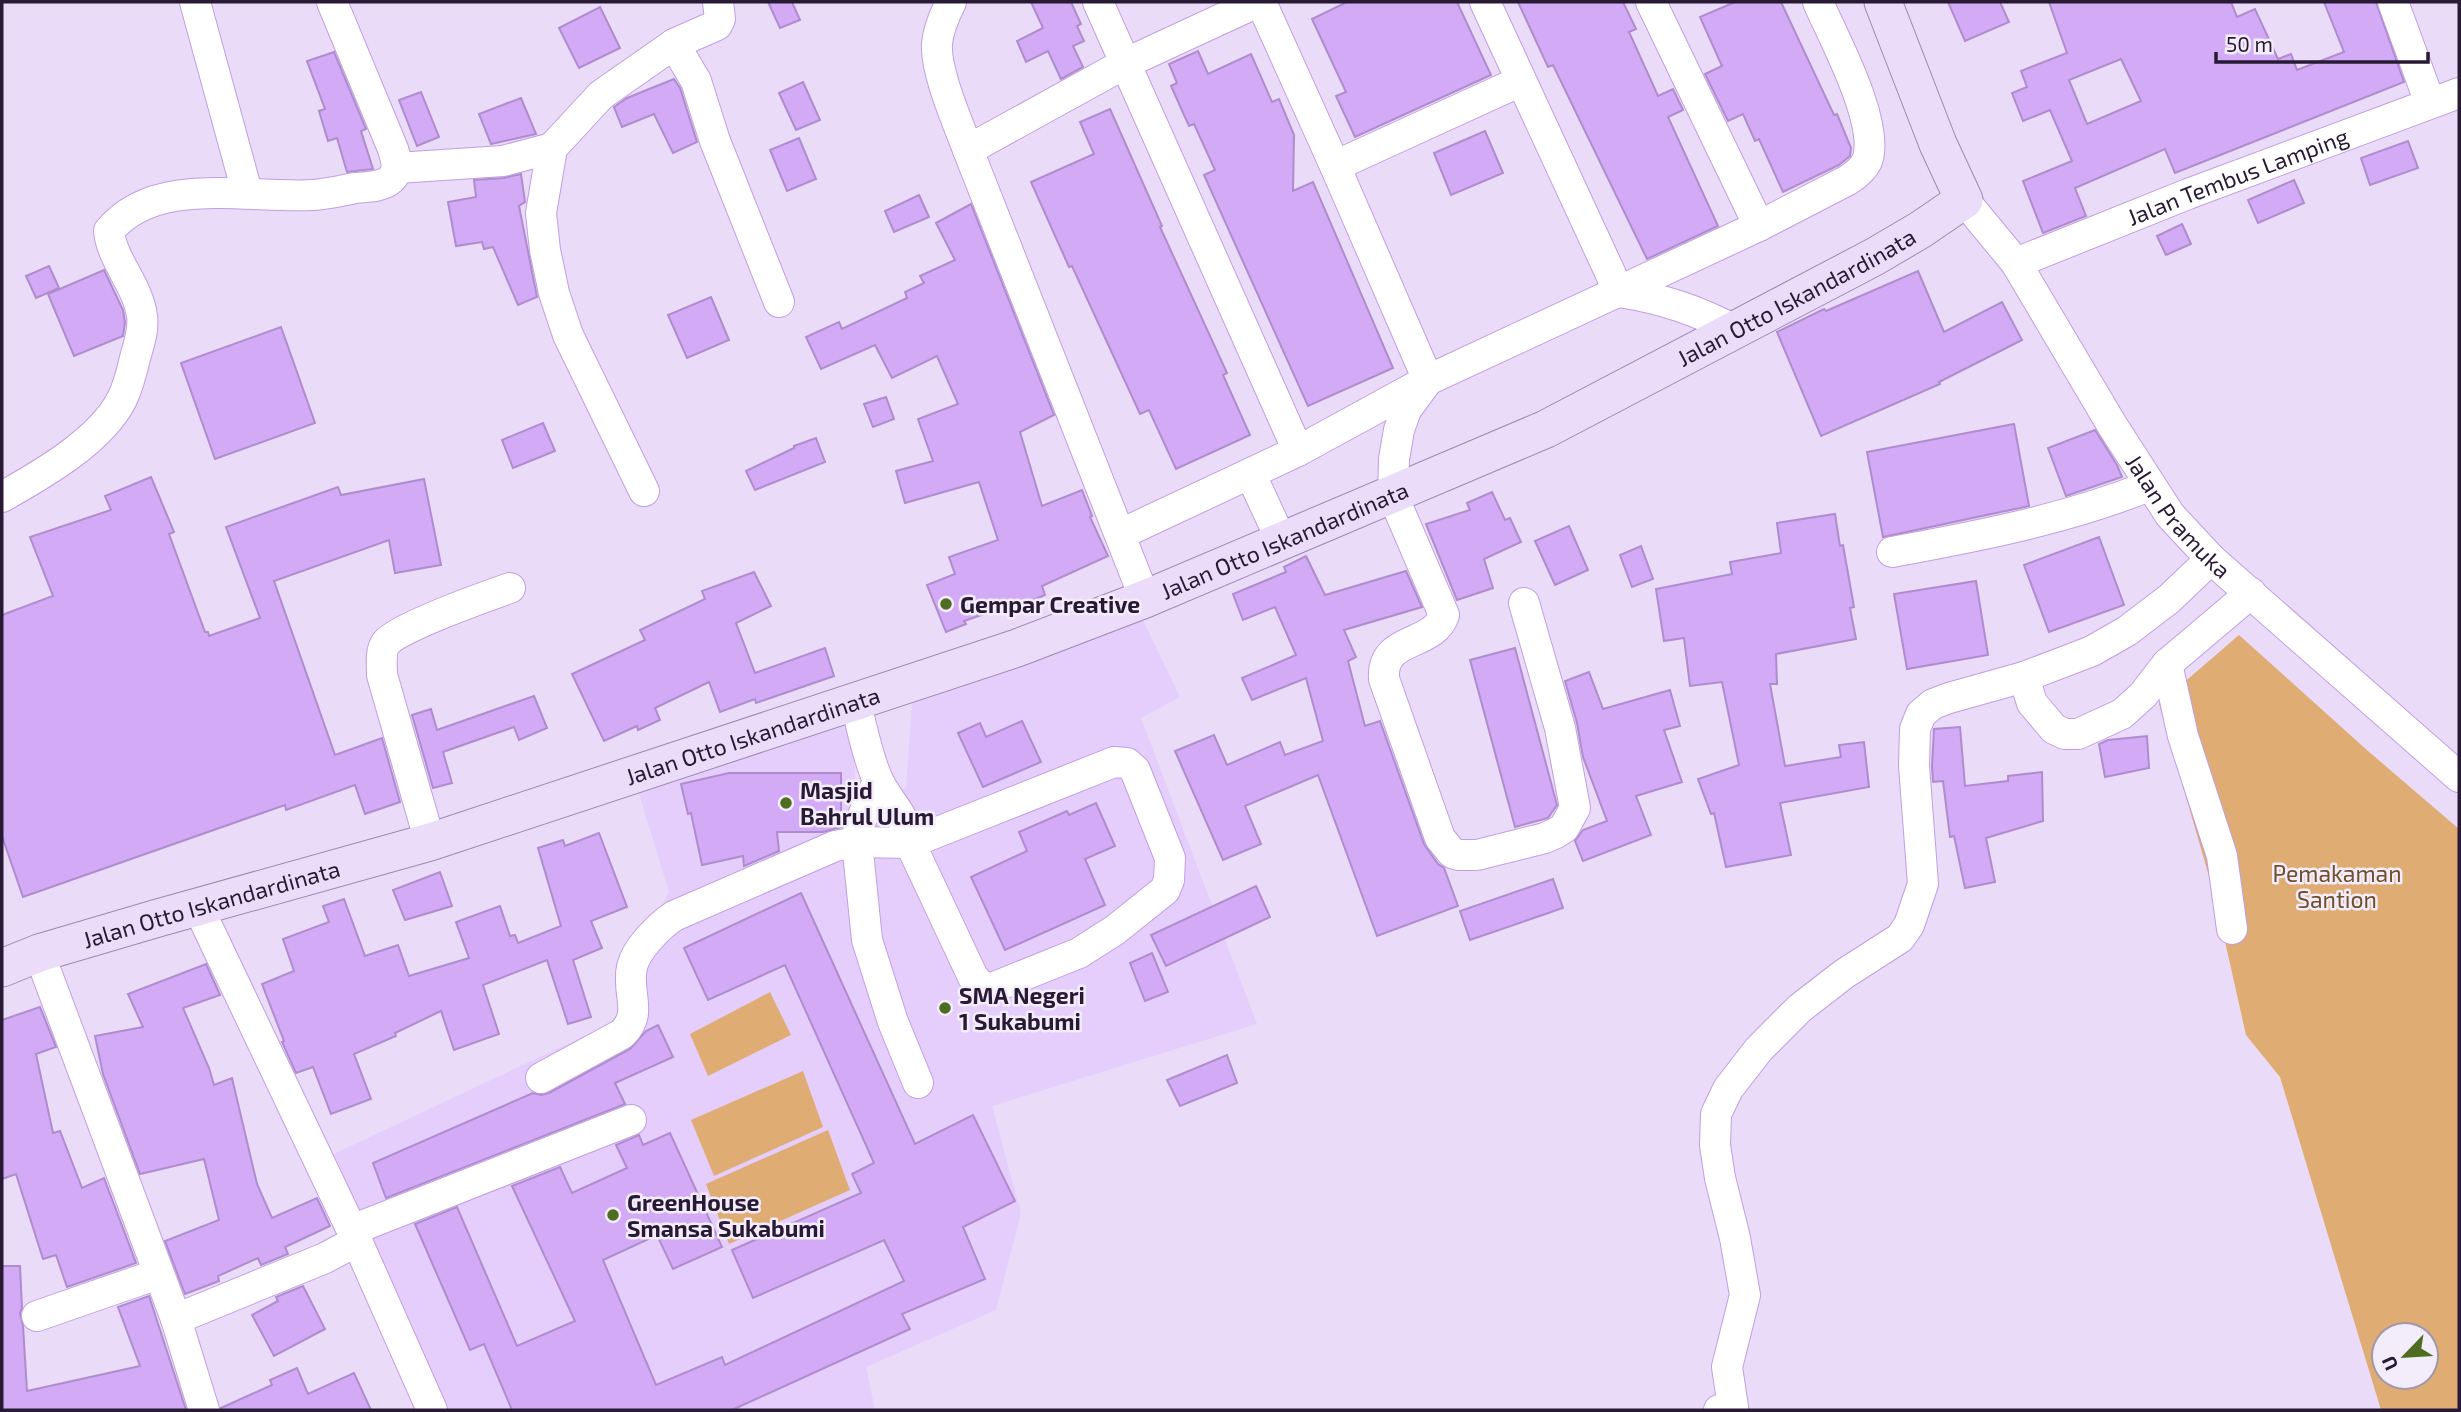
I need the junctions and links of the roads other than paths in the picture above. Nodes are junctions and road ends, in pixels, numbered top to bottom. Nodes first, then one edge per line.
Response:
1 (195, 2) edge
2 (332, 2) edge
3 (718, 2) edge
4 (951, 2) edge
5 (1098, 2) edge
6 (1259, 2) edge
7 (1485, 2) edge
8 (1651, 2) edge
9 (1818, 2) edge
10 (1882, 2) edge
11 (2393, 2) edge
12 (674, 44) junction
13 (1124, 64) junction
14 (1521, 82) junction
15 (2459, 93) edge
16 (2430, 103) junction
17 (552, 148) junction
18 (968, 150) junction
19 (1335, 166) junction
20 (397, 168) junction
21 (247, 192) junction
22 (1964, 200) junction
23 (1759, 226) junction
24 (2016, 263) junction
25 (1619, 292) junction
26 (779, 302) dead end
27 (1736, 331) junction
28 (1428, 380) junction
29 (1298, 451) junction
30 (1251, 475) junction
31 (2149, 486) junction
32 (644, 491) dead end
33 (1393, 496) junction
34 (2, 497) edge
35 (1121, 534) junction
36 (1282, 542) junction
37 (1892, 552) dead end
38 (2211, 559) junction
39 (510, 588) dead end
40 (2250, 593) junction
41 (1145, 599) junction
42 (1524, 603) dead end
43 (2167, 664) junction
44 (2024, 677) junction
45 (855, 701) junction
46 (2454, 764) edge
47 (878, 781) junction
48 (430, 842) junction
49 (857, 842) junction
50 (910, 844) junction
51 (198, 907) junction
52 (2232, 929) dead end
53 (39, 953) junction
54 (2, 968) edge
55 (541, 1078) dead end
56 (918, 1083) dead end
57 (631, 1121) dead end
58 (354, 1235) junction
59 (158, 1274) junction
60 (37, 1316) dead end
61 (176, 1319) junction
62 (204, 1410) edge
63 (432, 1410) edge
64 (1719, 1410) edge

1 - 21 street
2 - 20 street
3 - 12 street
4 - 18 street
5 - 13 street
6 - 13 street
6 - 19 street
7 - 14 street
8 - 23 street
9 - 23 street
10 - 22 main road
11 - 16 street
12 - 17 street
12 - 26 street
13 - 18 street
13 - 29 street
14 - 19 street
14 - 25 street
15 - 16 street, Jalan Tembus Lamping
16 - 24 street, Jalan Tembus Lamping
17 - 20 street
17 - 32 street
18 - 35 street
19 - 28 street
20 - 21 street
21 - 34 street
22 - 24 street, Jalan Pramuka
22 - 27 main road, Jalan Otto Iskandardinata
23 - 25 street
24 - 31 street, Jalan Pramuka
25 - 27 street
25 - 28 street
27 - 33 main road, Jalan Otto Iskandardinata
28 - 29 street
28 - 33 street
29 - 30 street
30 - 35 street
30 - 36 street
31 - 37 street
31 - 38 street, Jalan Pramuka
33 - 36 main road, Jalan Otto Iskandardinata
33 - 42 street
35 - 41 street
36 - 41 main road, Jalan Otto Iskandardinata
38 - 40 street, Jalan Pramuka
38 - 44 street
39 - 48 street
40 - 43 street
40 - 46 street, Jalan Pramuka
41 - 45 main road, Jalan Otto Iskandardinata
43 - 44 street
43 - 52 street
44 - 64 street
45 - 47 street
45 - 48 main road, Jalan Otto Iskandardinata
47 - 49 street
47 - 50 street
48 - 51 main road, Jalan Otto Iskandardinata
49 - 50 street
49 - 55 street
49 - 56 street
50 - 50 street
51 - 53 main road, Jalan Otto Iskandardinata
51 - 58 street
53 - 54 main road, Jalan Otto Iskandardinata
53 - 59 street
57 - 58 street
58 - 61 street
58 - 63 street
59 - 60 street
59 - 61 street
61 - 62 street

